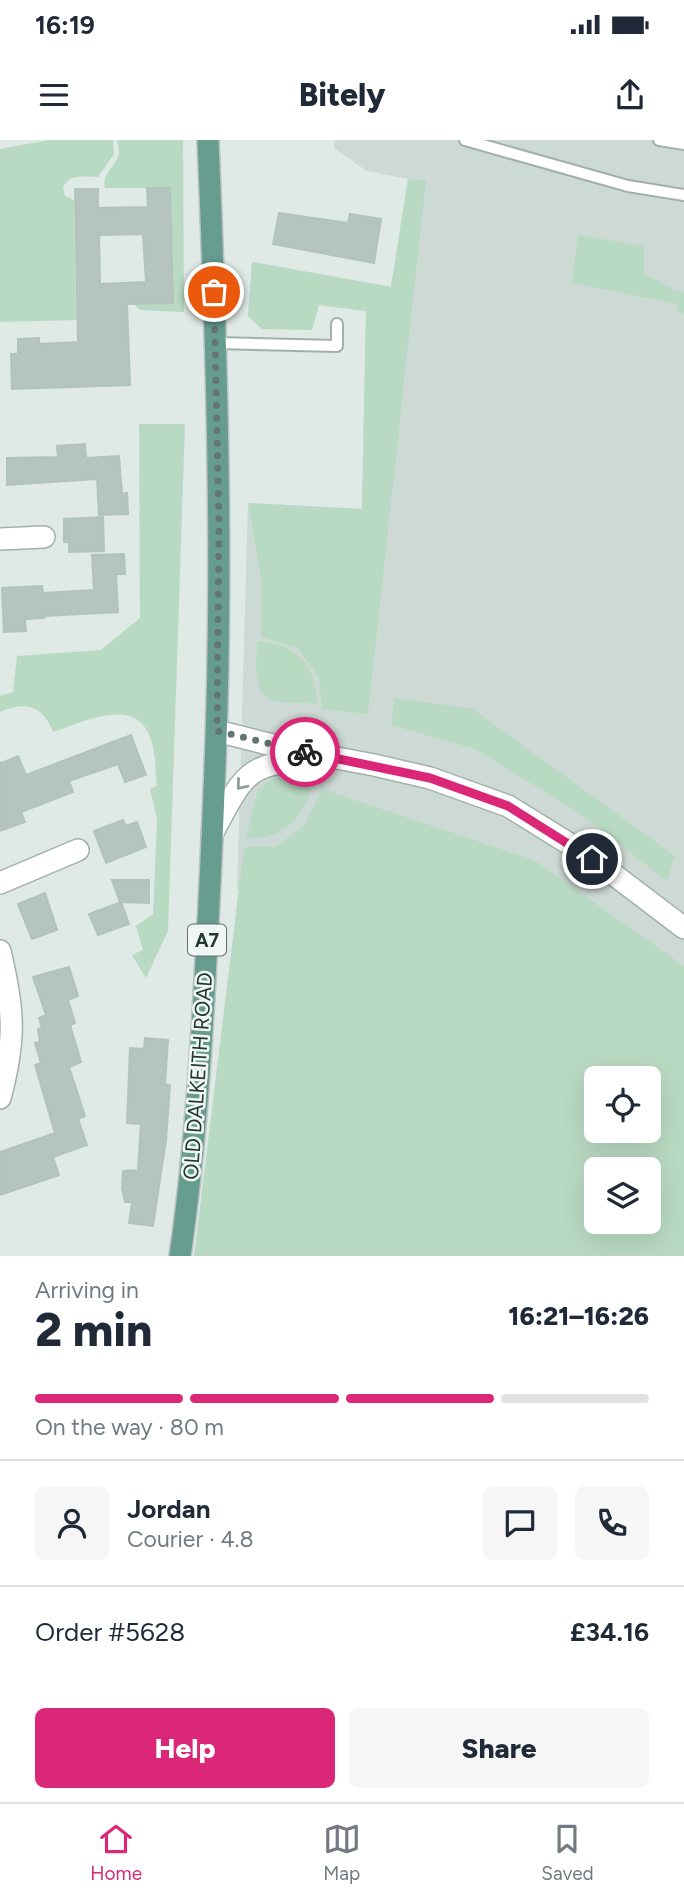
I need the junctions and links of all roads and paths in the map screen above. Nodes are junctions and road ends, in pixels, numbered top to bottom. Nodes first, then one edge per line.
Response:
1 (208, 140) edge
2 (465, 140) edge
3 (659, 140) edge
4 (684, 145) edge
5 (684, 195) edge
6 (337, 324) dead end
7 (216, 343) junction
8 (44, 537) dead end
9 (0, 539) edge
10 (217, 731) junction
11 (374, 765) junction
12 (212, 834) junction
13 (78, 850) dead end
14 (0, 883) edge
15 (684, 928) edge
16 (0, 951) edge
17 (0, 1098) edge
18 (180, 1256) edge

1 - 7 main road, OLD DALKEITH ROAD / A7
2 - 5 lane
3 - 4 lane
6 - 7 lane
7 - 10 main road, OLD DALKEITH ROAD / A7
8 - 9 street
10 - 11 street
10 - 12 main road, OLD DALKEITH ROAD / A7
11 -> 12 street
11 - 15 street
12 - 18 main road, OLD DALKEITH ROAD / A7
13 - 14 street
16 - 17 street

